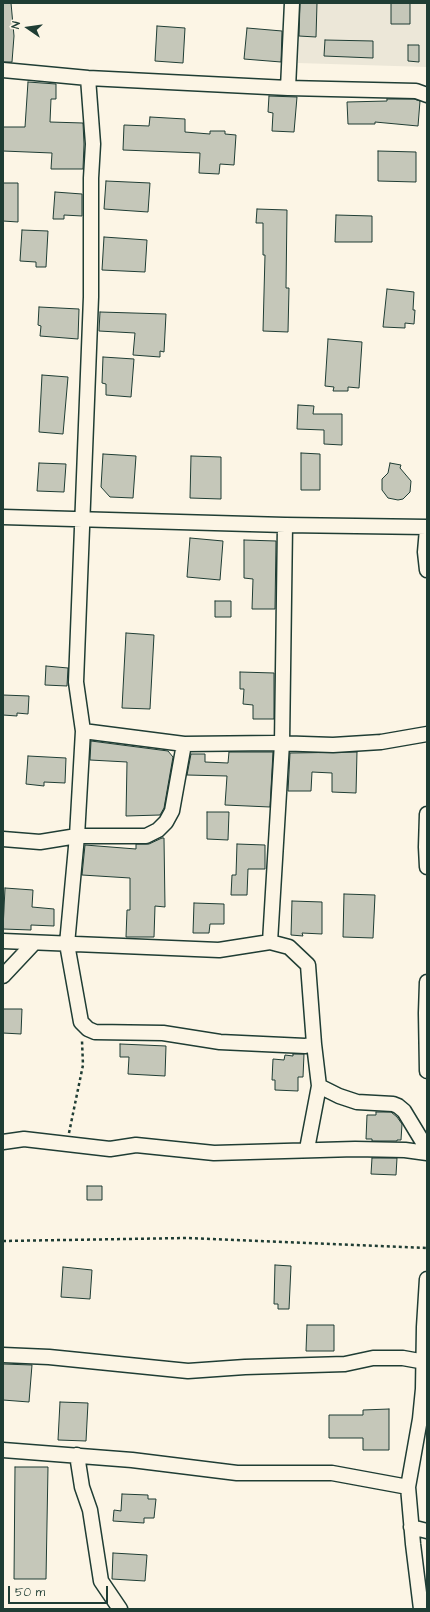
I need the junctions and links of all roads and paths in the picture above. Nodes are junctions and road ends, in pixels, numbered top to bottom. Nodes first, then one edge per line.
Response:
1 (292, 3) edge
2 (3, 70) edge
3 (88, 78) junction
4 (288, 88) junction
5 (427, 95) edge
6 (3, 517) edge
7 (82, 519) junction
8 (285, 526) junction
9 (427, 528) edge
10 (427, 570) edge
11 (83, 731) junction
12 (427, 734) edge
13 (282, 743) junction
14 (184, 744) junction
15 (427, 814) edge
16 (77, 836) junction
17 (3, 839) edge
18 (427, 868) edge
19 (3, 942) edge
20 (270, 942) junction
21 (34, 943) junction
22 (67, 944) junction
23 (3, 976) edge
24 (427, 982) edge
25 (81, 1022) junction
26 (314, 1044) junction
27 (427, 1071) edge
28 (319, 1086) junction
29 (3, 1142) edge
30 (66, 1145) junction
31 (307, 1149) junction
32 (427, 1149) edge
33 (427, 1153) edge
34 (3, 1241) edge
35 (427, 1248) edge
36 (427, 1279) edge
37 (3, 1355) edge
38 (425, 1362) junction
39 (423, 1418) edge
40 (3, 1450) edge
41 (77, 1455) junction
42 (408, 1487) junction
43 (411, 1527) junction
44 (427, 1531) edge
45 (120, 1609) edge
46 (421, 1609) edge

1 - 4 street
2 - 3 street
3 - 4 street
3 - 7 street
4 - 5 street
6 - 7 street
7 - 8 street
7 - 11 street
8 - 9 street
8 - 13 street
9 - 10 street
11 - 14 street
11 - 16 street
12 - 13 street
13 - 14 street
13 - 20 street
14 - 16 street
15 - 18 street
16 - 17 street
16 - 22 street
19 - 21 street
20 - 22 street
20 - 26 street
21 - 22 street
21 - 23 street
22 - 25 street
24 - 27 street
25 - 26 street
25 - 30 path
26 - 28 street
28 - 31 street
28 - 32 street
29 - 30 street
30 - 31 street
31 - 33 street
34 - 35 path
36 - 38 street
37 - 38 street
38 - 39 street
39 - 42 street
40 - 41 street
41 - 42 street
41 - 45 street
42 - 43 street
43 - 44 street
43 - 46 street

